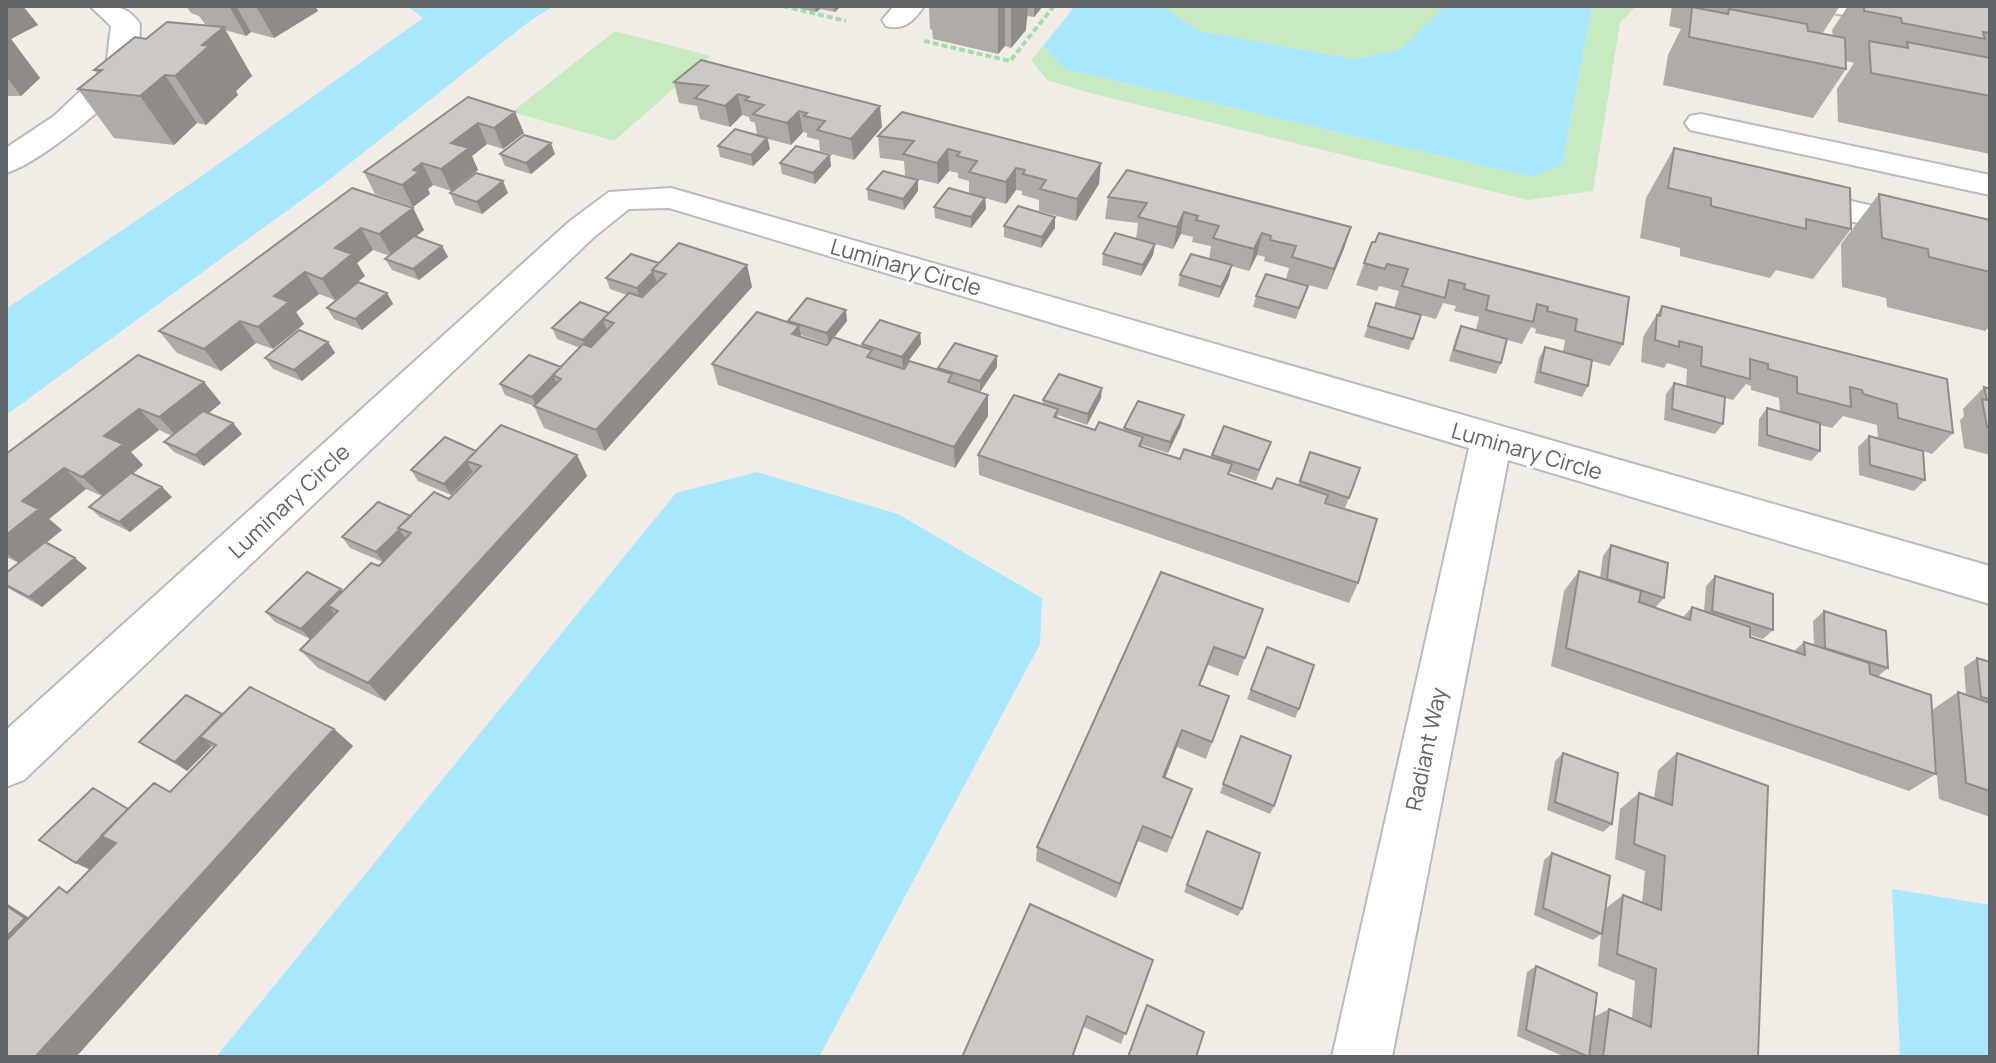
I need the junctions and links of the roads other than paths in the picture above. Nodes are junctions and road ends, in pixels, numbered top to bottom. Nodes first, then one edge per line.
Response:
1 (104, 6) edge
2 (1838, 6) edge
3 (1990, 34) edge
4 (1701, 123) dead end
5 (6, 163) edge
6 (1990, 185) edge
7 (1765, 191) edge
8 (1990, 243) edge
9 (1491, 441) junction
10 (1990, 585) edge
11 (6, 763) edge
12 (1362, 1057) edge

1 - 5 street
2 - 3 street
4 - 6 street
7 - 8 street
9 - 10 street, Luminary Circle
9 - 11 street, Luminary Circle
9 - 12 street, Radiant Way

